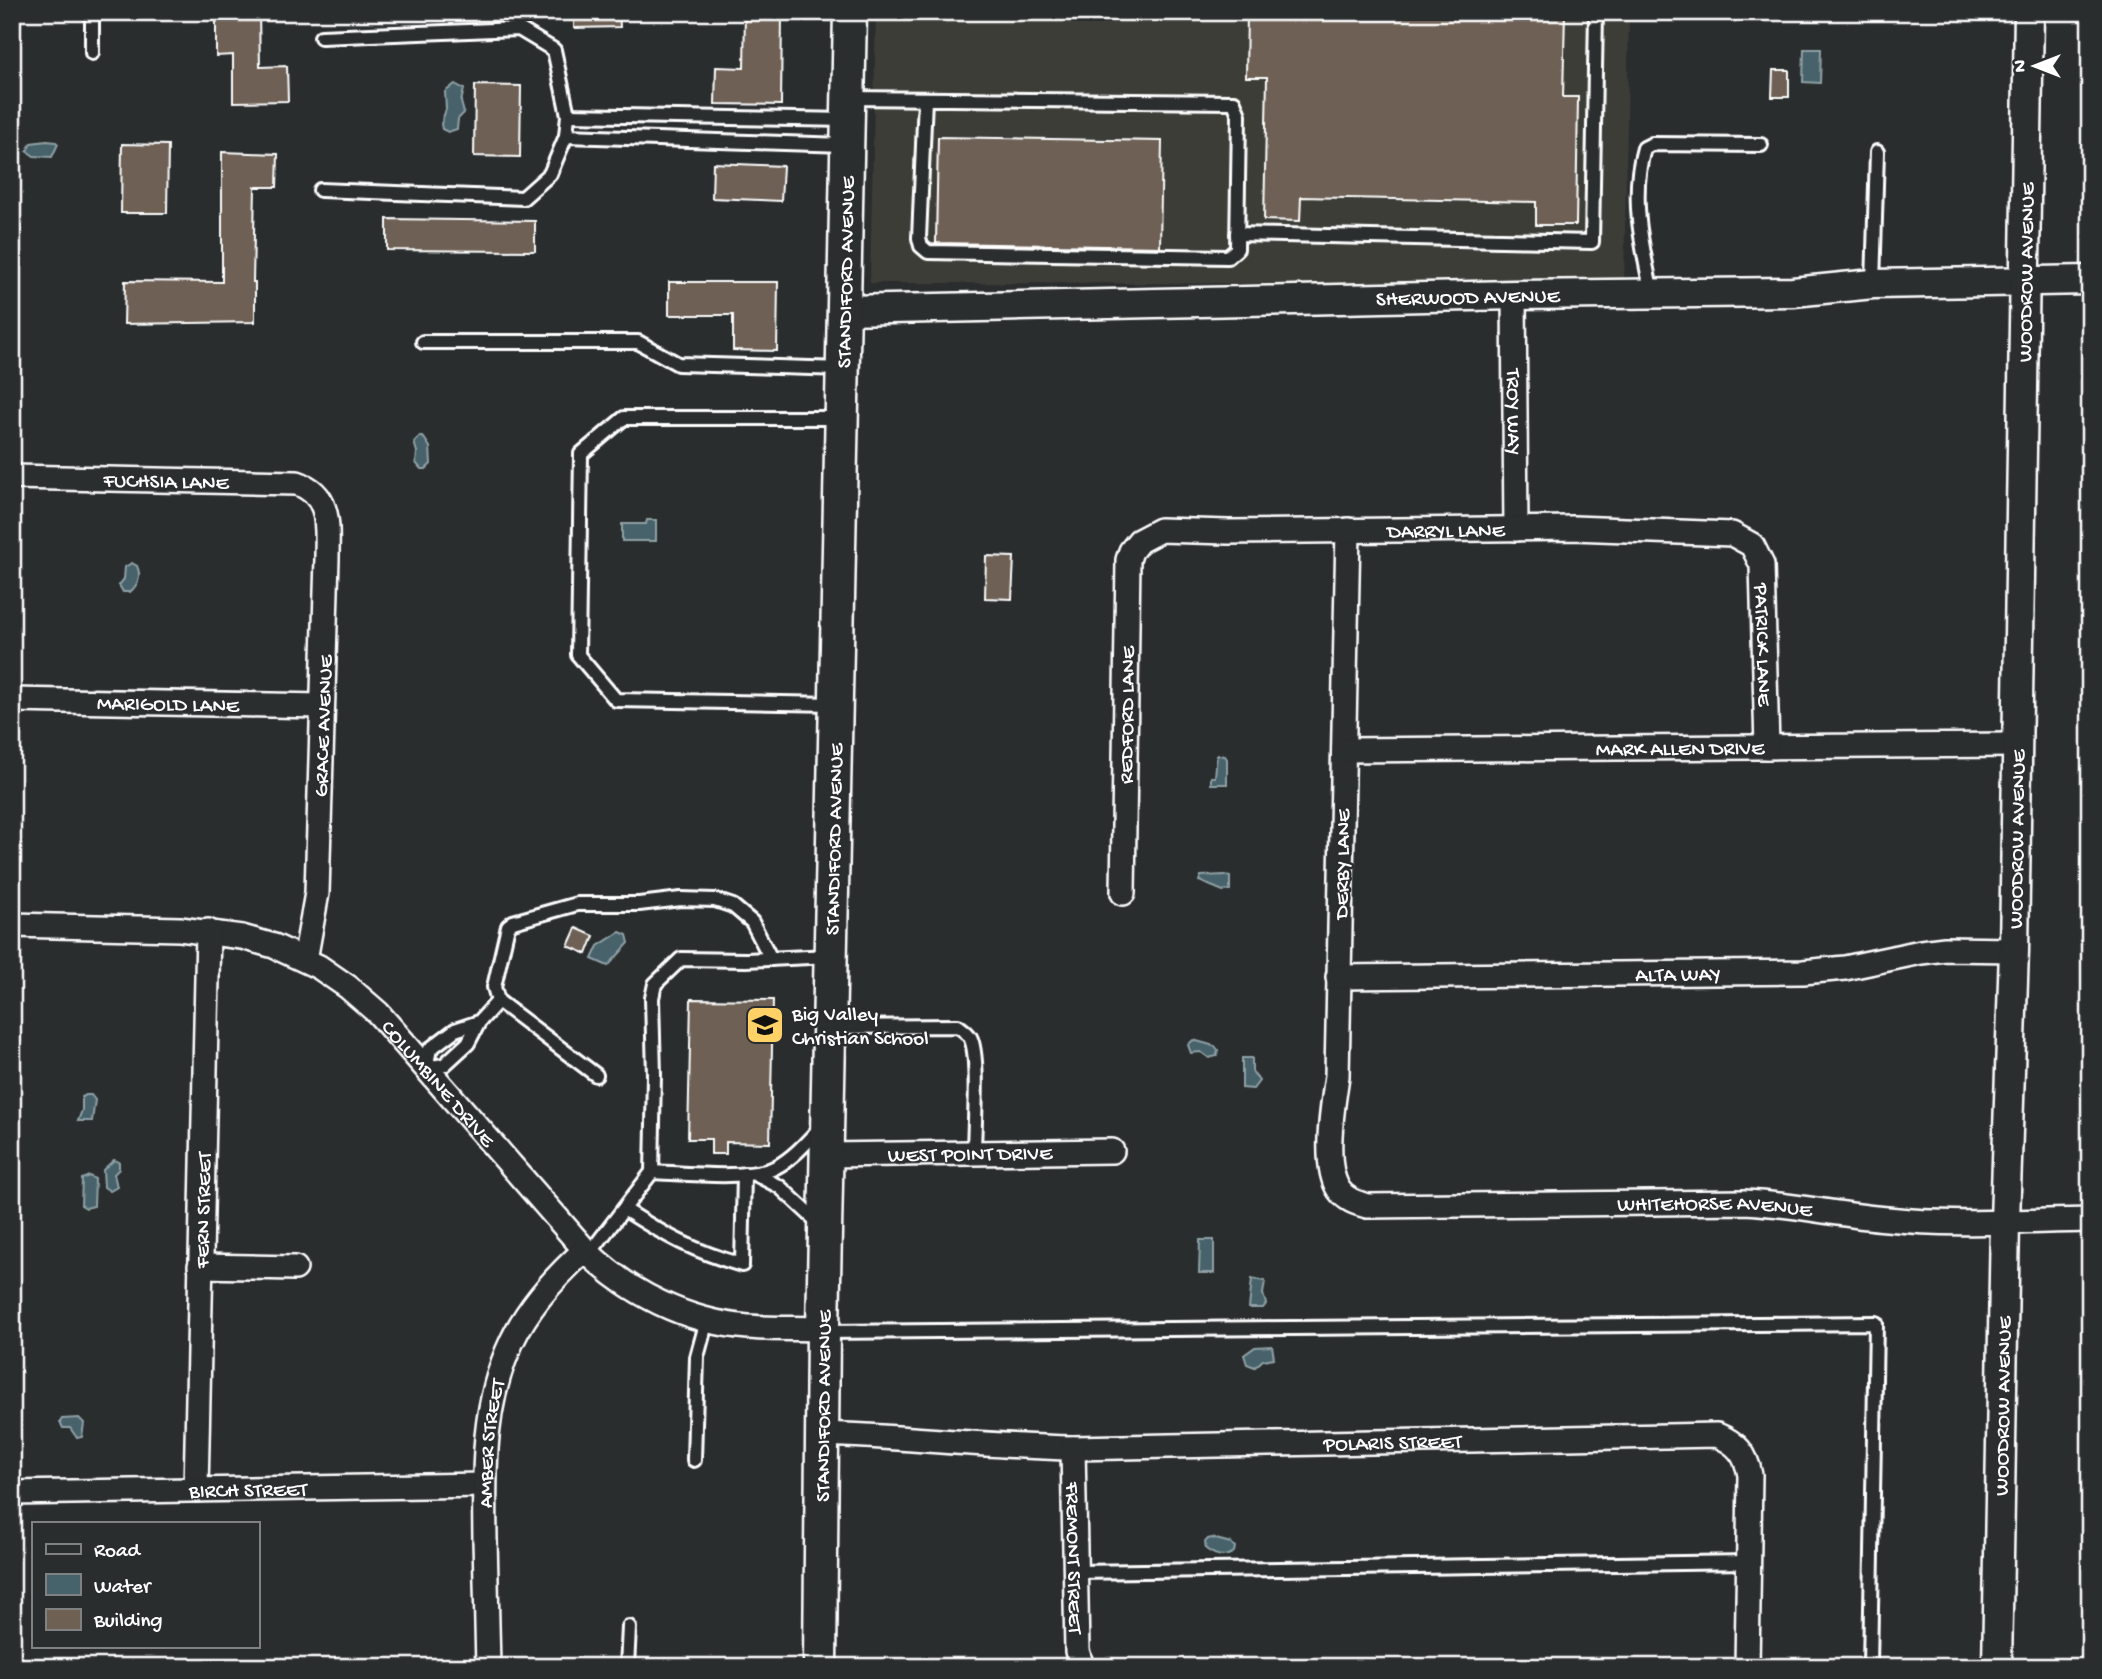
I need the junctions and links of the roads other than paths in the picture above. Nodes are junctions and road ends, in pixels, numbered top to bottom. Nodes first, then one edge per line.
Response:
1 (92, 12) edge
2 (850, 12) edge
3 (1596, 12) edge
4 (2029, 12) edge
5 (321, 37) dead end
6 (92, 53) dead end
7 (925, 99) junction
8 (568, 115) junction
9 (848, 121) junction
10 (566, 136) junction
11 (1761, 145) dead end
12 (1877, 152) dead end
13 (320, 190) dead end
14 (1237, 234) junction
15 (2090, 280) edge
16 (2024, 281) junction
17 (1873, 284) junction
18 (1652, 294) junction
19 (1514, 295) junction
20 (845, 310) junction
21 (423, 342) dead end
22 (844, 369) junction
23 (842, 418) junction
24 (12, 477) edge
25 (317, 494) joint
26 (1516, 529) junction
27 (1349, 530) junction
28 (1139, 541) joint
29 (1752, 545) joint
30 (12, 699) edge
31 (836, 704) junction
32 (322, 706) junction
33 (2017, 745) junction
34 (1767, 747) junction
35 (1344, 750) junction
36 (1123, 893) dead end
37 (12, 925) edge
38 (208, 931) junction
39 (2014, 950) junction
40 (831, 956) junction
41 (771, 959) junction
42 (305, 960) junction
43 (1338, 977) junction
44 (498, 1001) junction
45 (479, 1022) junction
46 (829, 1027) junction
47 (426, 1068) junction
48 (596, 1075) dead end
49 (827, 1121) junction
50 (1112, 1151) dead end
51 (974, 1153) junction
52 (826, 1155) junction
53 (652, 1172) junction
54 (750, 1174) junction
55 (1342, 1194) joint
56 (624, 1209) junction
57 (2090, 1220) edge
58 (2006, 1221) junction
59 (825, 1229) junction
60 (587, 1252) junction
61 (200, 1266) junction
62 (295, 1268) dead end
63 (707, 1320) junction
64 (823, 1331) junction
65 (823, 1434) junction
66 (1073, 1448) junction
67 (694, 1460) dead end
68 (484, 1485) junction
69 (196, 1490) junction
70 (12, 1493) edge
71 (1749, 1562) junction
72 (1076, 1572) junction
73 (629, 1627) dead end
74 (488, 1667) edge
75 (627, 1667) edge
76 (820, 1667) edge
77 (1082, 1667) edge
78 (1747, 1667) edge
79 (1870, 1667) edge
80 (1997, 1667) edge

1 - 6 lane
2 - 9 main road, STANDIFORD AVENUE
3 - 14 lane
4 - 16 street, WOODROW AVENUE
5 - 8 lane
7 - 9 lane
7 - 14 lane
7 - 14 lane
8 - 9 lane
8 - 10 lane
9 - 10 lane
9 - 20 main road, STANDIFORD AVENUE
10 - 13 lane
11 - 18 lane
12 - 17 lane
15 - 16 street, SHERWOOD AVENUE
16 - 17 street, SHERWOOD AVENUE
16 - 33 street, WOODROW AVENUE
17 - 18 street, SHERWOOD AVENUE
18 - 19 street, SHERWOOD AVENUE
19 - 20 street, SHERWOOD AVENUE
19 - 26 street, TROY WAY
20 - 22 main road, STANDIFORD AVENUE
21 - 22 lane
22 - 23 main road, STANDIFORD AVENUE
23 - 31 main road, STANDIFORD AVENUE
23 - 31 lane
24 - 25 street, FUCHSIA LANE
25 - 32 street, GRACE AVENUE
26 - 27 street, DARRYL LANE
26 - 29 street, DARRYL LANE
27 - 28 street, DARRYL LANE
27 - 35 street, DERBY LANE
28 - 36 street, REDFORD LANE
29 - 34 street, PATRICK LANE
30 - 32 street, MARIGOLD LANE
31 - 40 main road, STANDIFORD AVENUE
32 - 42 street, GRACE AVENUE
33 - 34 street, MARK ALLEN DRIVE
33 - 39 street, WOODROW AVENUE
34 - 35 street, MARK ALLEN DRIVE
35 - 43 street, DERBY LANE
37 - 38 street, COLUMBINE DRIVE
38 - 42 street, COLUMBINE DRIVE
38 - 61 street, FERN STREET
39 - 43 street, ALTA WAY
39 - 58 street, WOODROW AVENUE
40 - 41 lane
40 - 46 main road, STANDIFORD AVENUE
41 - 44 lane
41 - 53 lane
42 - 47 street, COLUMBINE DRIVE
43 - 55 street, DERBY LANE
44 - 45 lane
44 - 48 lane
45 - 47 lane
45 - 47 lane
46 - 49 main road, STANDIFORD AVENUE
46 - 51 lane
47 - 60 street, COLUMBINE DRIVE
49 - 52 main road, STANDIFORD AVENUE
49 - 54 lane
50 - 51 street, WEST POINT DRIVE
51 - 52 street, WEST POINT DRIVE
52 - 59 main road, STANDIFORD AVENUE
53 - 54 lane
53 - 56 lane
54 - 56 lane
54 - 59 lane
55 - 58 street, WHITEHORSE AVENUE
56 - 60 lane
57 - 58 street, WHITEHORSE AVENUE
58 - 80 street, WOODROW AVENUE
59 - 64 main road, STANDIFORD AVENUE
60 - 63 street, COLUMBINE DRIVE
60 - 68 street, AMBER STREET
61 - 62 street
61 - 69 street, FERN STREET
63 - 64 street, COLUMBINE DRIVE
63 - 67 lane
64 - 65 main road, STANDIFORD AVENUE
64 - 79 lane
65 - 66 street, POLARIS STREET
65 - 76 main road, STANDIFORD AVENUE
66 - 71 street, POLARIS STREET
66 - 72 street, FREMONT STREET
68 - 69 street, BIRCH STREET
68 - 74 street, AMBER STREET
69 - 70 street, BIRCH STREET
71 - 72 lane
71 - 78 street, POLARIS STREET
72 - 77 street, FREMONT STREET
73 - 75 lane

